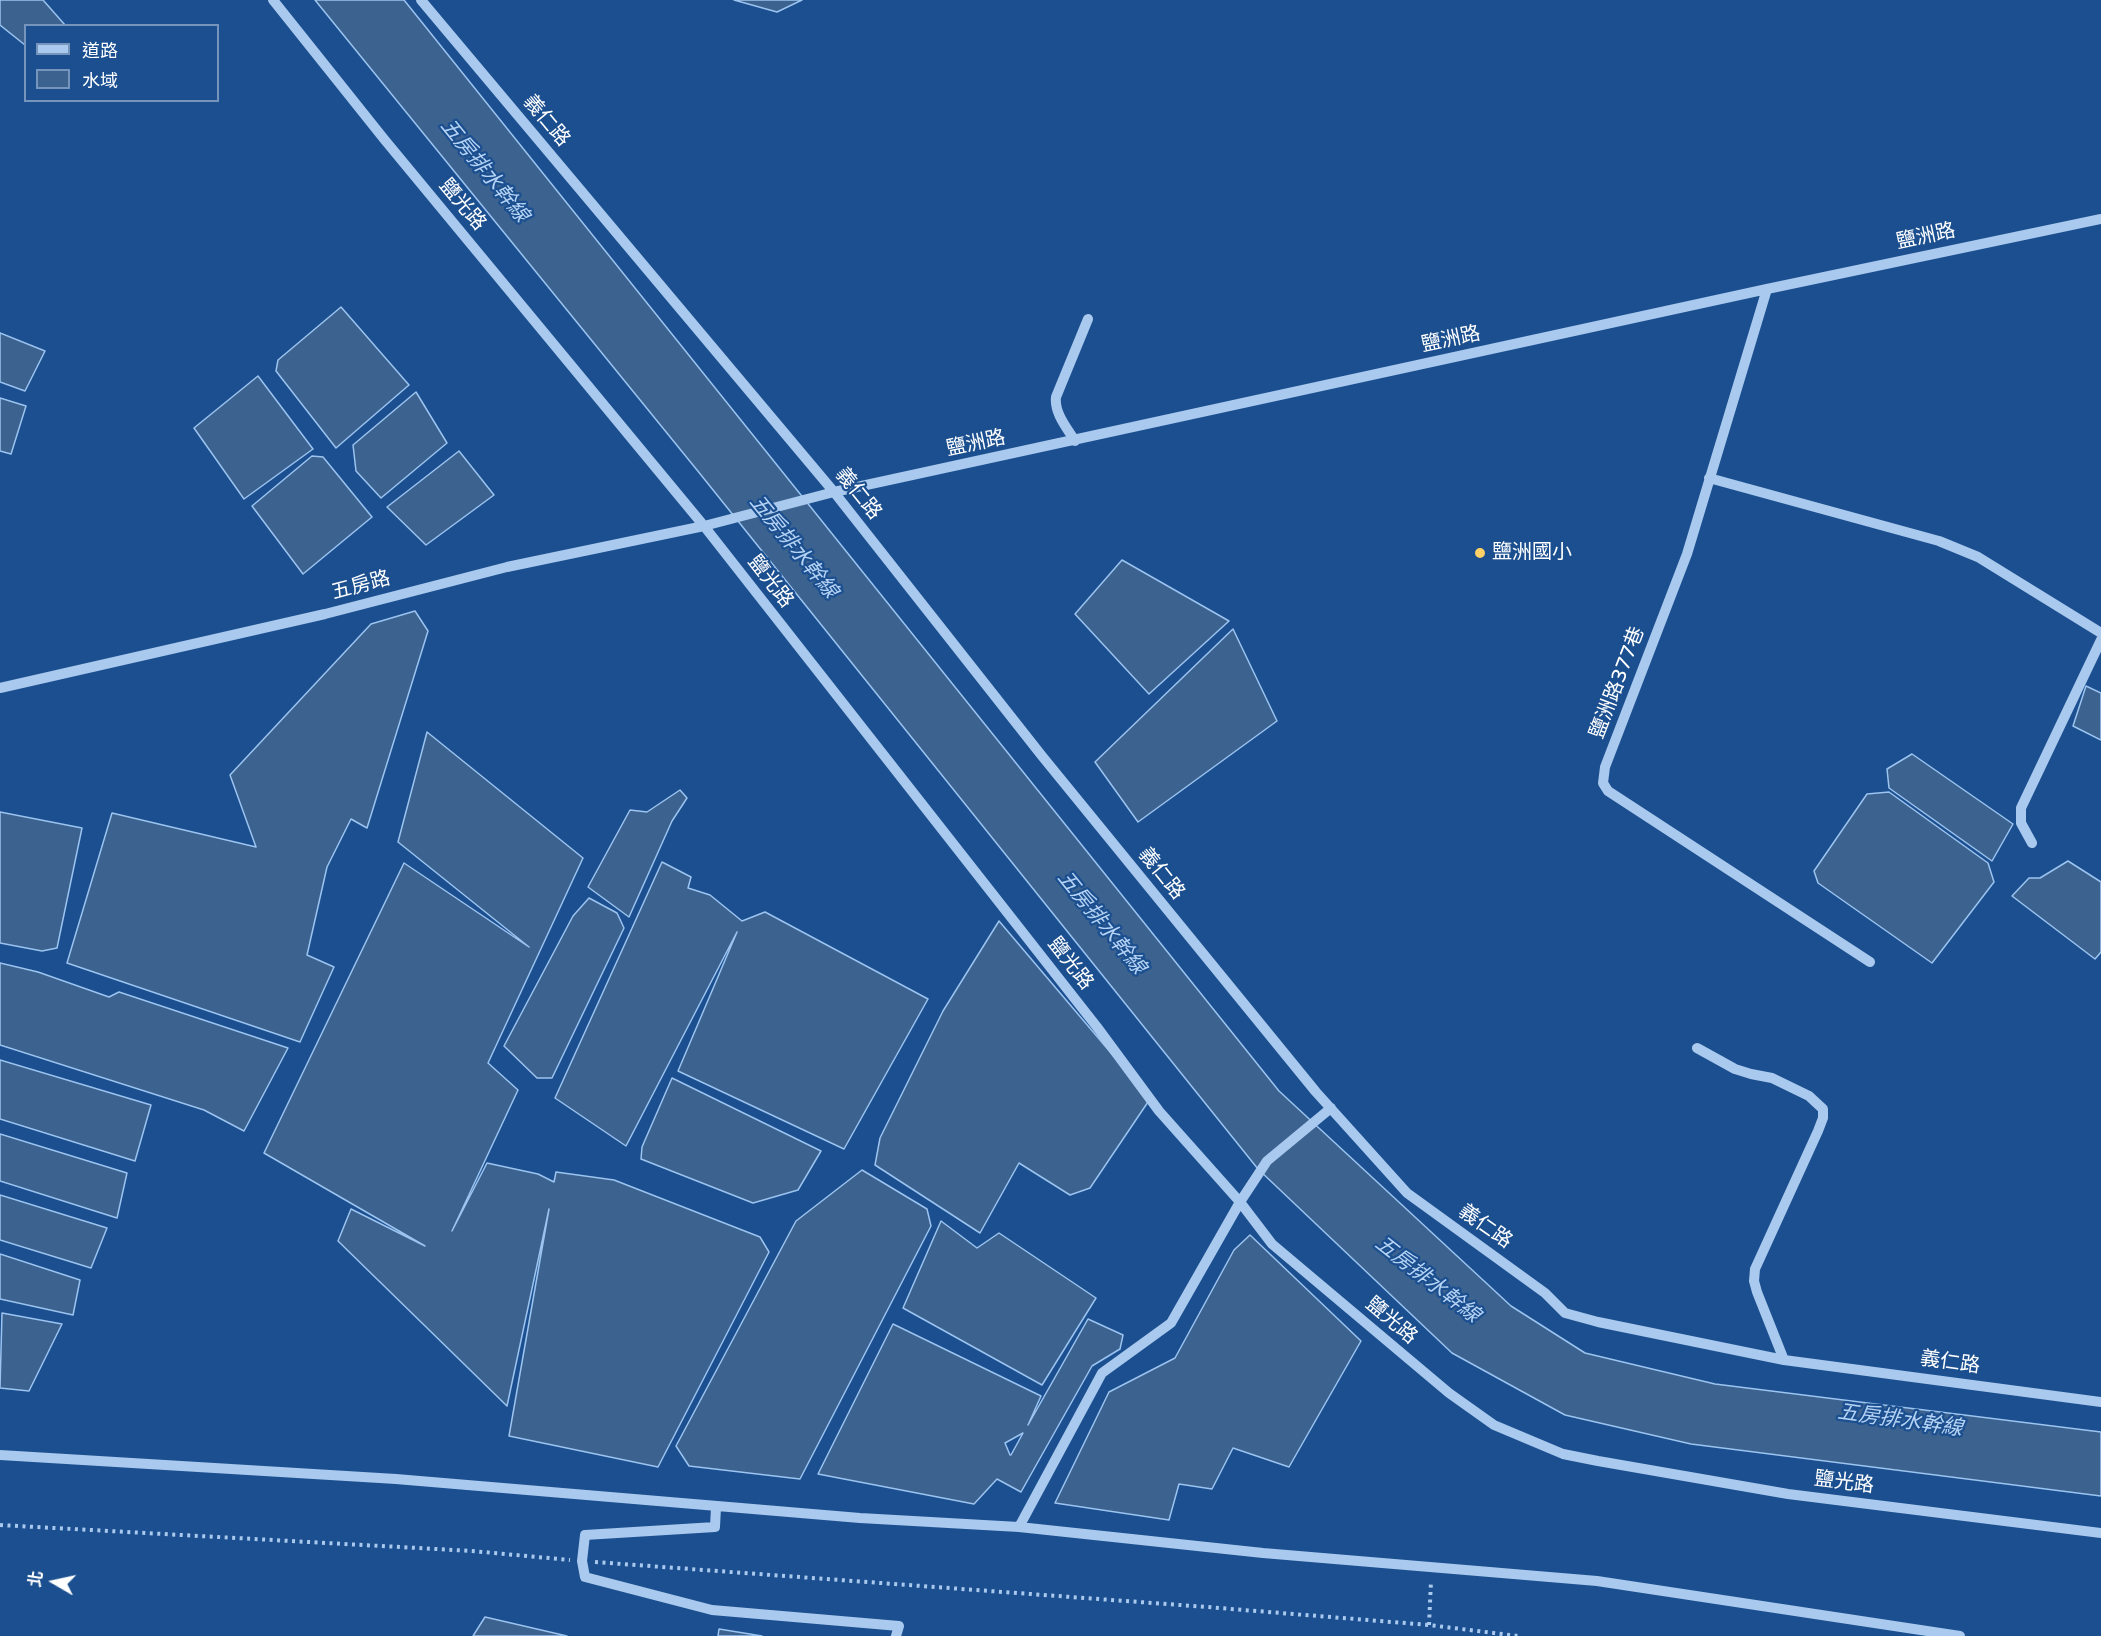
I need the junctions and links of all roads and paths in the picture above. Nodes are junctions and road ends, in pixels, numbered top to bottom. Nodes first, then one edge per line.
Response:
1 (273, 0) edge
2 (421, 0) edge
3 (2101, 219) edge
4 (1767, 289) junction
5 (1088, 319) dead end
6 (1075, 441) junction
7 (1708, 478) junction
8 (834, 492) junction
9 (732, 519) joint
10 (704, 526) junction
11 (2101, 633) edge
12 (2101, 640) edge
13 (0, 688) edge
14 (2032, 843) dead end
15 (1870, 962) dead end
16 (1697, 1048) dead end
17 (1331, 1108) junction
18 (1240, 1202) junction
19 (1784, 1360) junction
20 (2101, 1401) edge
21 (0, 1455) edge
22 (716, 1507) junction
23 (0, 1525) edge
24 (1019, 1527) junction
25 (2101, 1533) edge
26 (582, 1561) junction
27 (1431, 1567) junction
28 (1428, 1625) junction
29 (896, 1636) edge
30 (1518, 1636) edge
31 (1960, 1636) edge

1 - 10 street, 鹽光路
2 - 8 street, 義仁路
3 - 4 street, 鹽洲路
4 - 6 street, 鹽洲路
4 - 7 street, 鹽洲路377巷
5 - 6 street
6 - 8 street, 鹽洲路
7 - 11 street
7 - 15 street, 鹽洲路377巷
8 - 9 street, 鹽洲路
8 - 17 street, 義仁路
9 - 10 street, 五房路
10 - 13 street, 五房路
10 - 18 street, 鹽光路
12 - 14 street
16 - 19 street
17 - 18 street
17 - 19 street, 義仁路
18 - 24 street
18 - 25 street, 鹽光路
19 - 20 street, 義仁路
21 - 22 street
22 - 24 street
22 - 26 street
23 - 26 path
24 - 27 street
26 - 28 path
26 - 29 street
27 - 28 path
27 - 31 street
28 - 30 path

